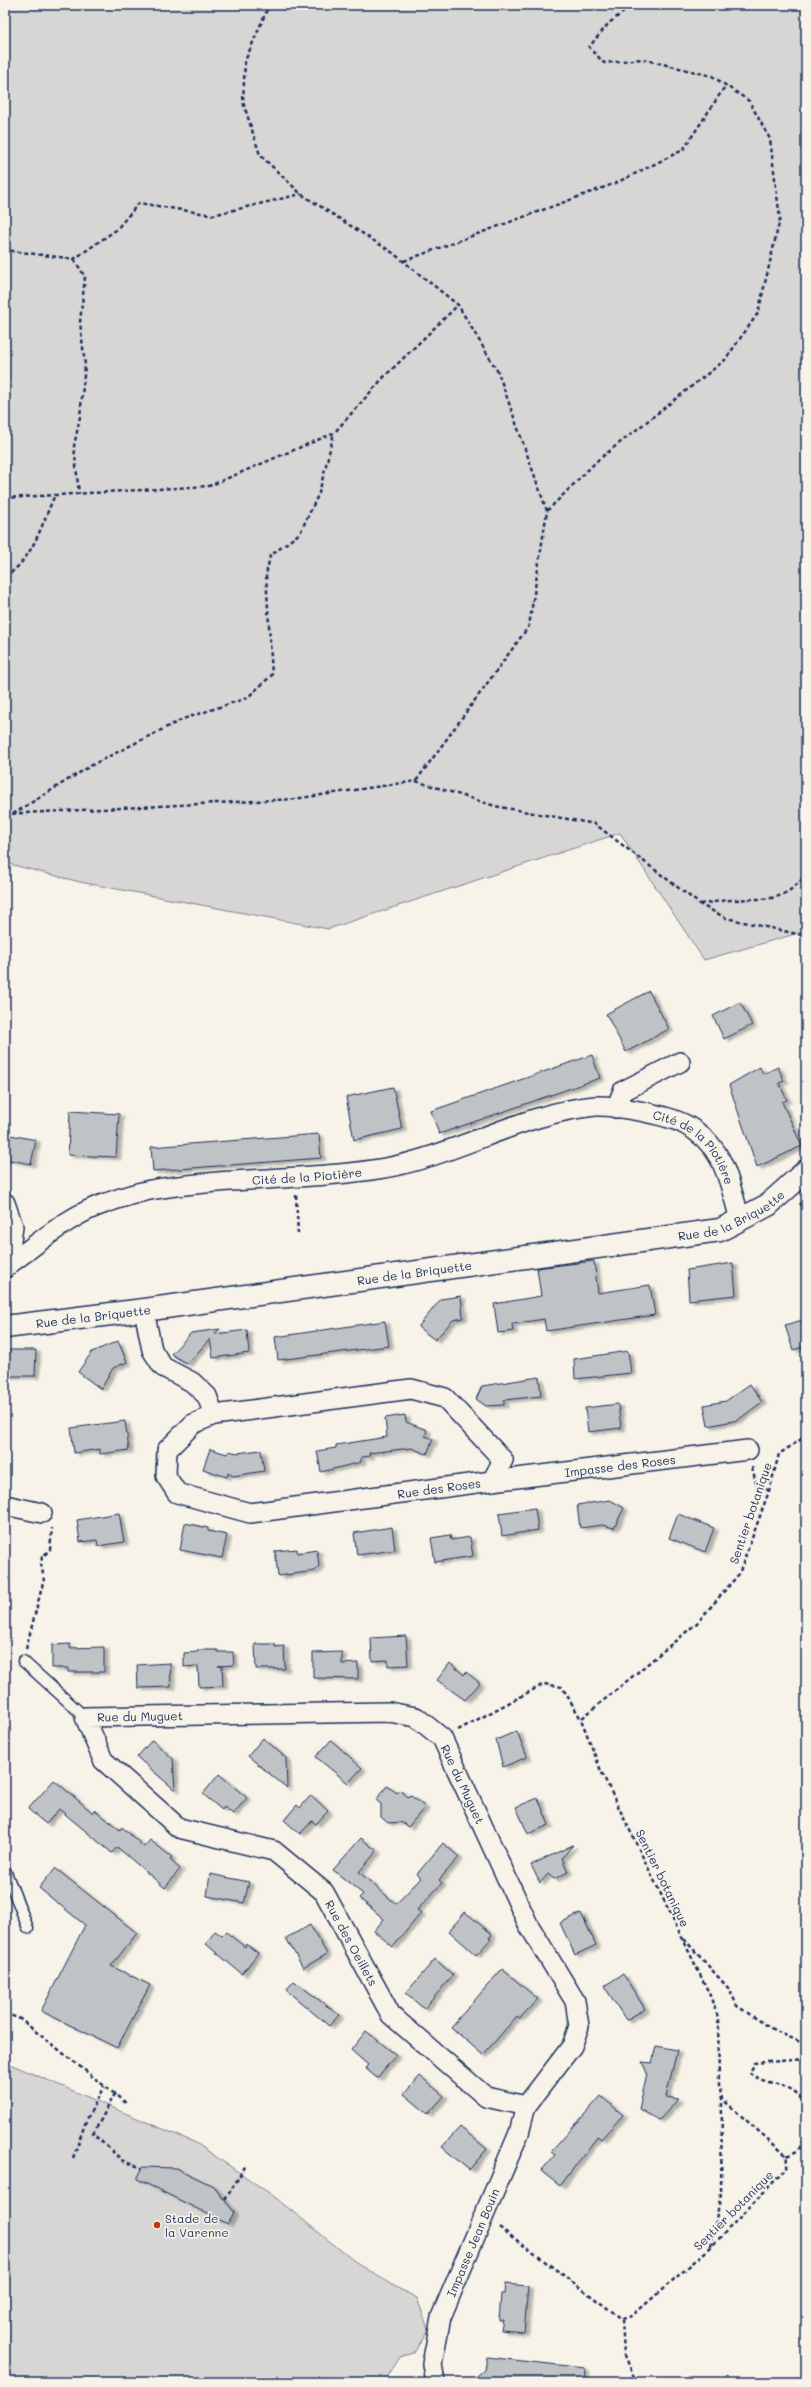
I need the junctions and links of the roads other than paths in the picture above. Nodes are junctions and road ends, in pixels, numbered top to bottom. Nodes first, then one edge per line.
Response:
1 (680, 1062) dead end
2 (616, 1108) junction
3 (805, 1173) edge
4 (5, 1202) edge
5 (740, 1220) junction
6 (6, 1267) edge
7 (144, 1310) junction
8 (5, 1327) edge
9 (214, 1415) junction
10 (748, 1450) road end
11 (492, 1481) junction
12 (5, 1505) edge
13 (47, 1520) road end
14 (23, 1661) road end
15 (85, 1717) junction
16 (5, 1870) edge
17 (28, 1928) dead end
18 (526, 2106) junction
19 (436, 2382) edge

1 - 2 street
2 - 5 street, Cité de la Piotière
2 - 6 street, Cité de la Piotière
3 - 5 main road, Rue de la Briquette
4 - 6 street, Cité de la Piotière
5 - 7 main road, Rue de la Briquette
7 - 8 main road, Rue de la Briquette
7 - 9 street
9 - 11 street, Rue des Roses
9 - 11 street, Rue des Roses
10 - 11 street, Impasse des Roses
12 - 13 street
14 - 15 lane
15 - 18 street, Rue des Oeillets
15 - 18 street, Rue du Muguet
16 - 17 lane
18 - 19 street, Impasse Jean Bouin

